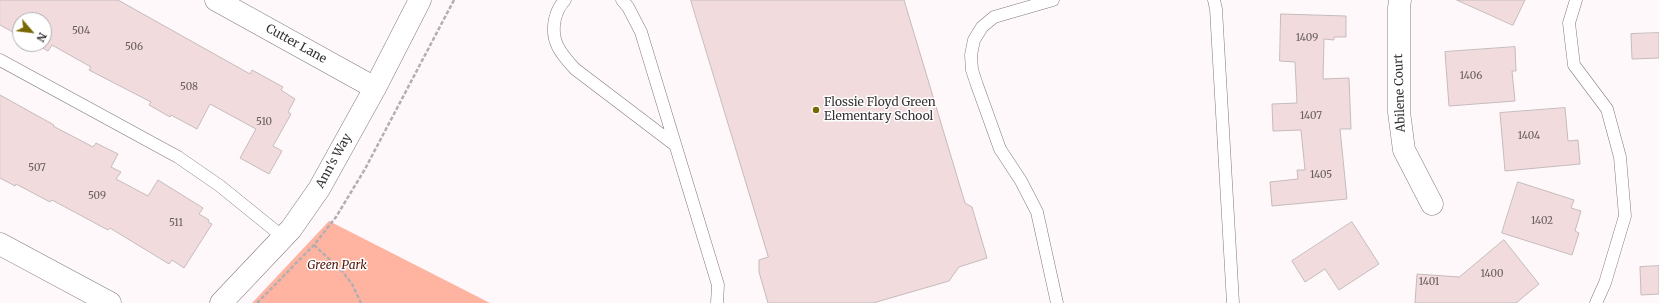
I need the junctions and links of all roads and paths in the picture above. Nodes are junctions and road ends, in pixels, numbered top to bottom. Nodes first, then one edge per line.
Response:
1 (216, 0) edge
2 (420, 0) edge
3 (565, 0) edge
4 (622, 0) edge
5 (1053, 0) edge
6 (1214, 0) edge
7 (1400, 0) edge
8 (1576, 0) edge
9 (0, 60) edge
10 (375, 88) junction
11 (675, 145) junction
12 (1432, 204) dead end
13 (283, 237) junction
14 (0, 244) edge
15 (314, 245) dead end
16 (110, 303) edge
17 (221, 303) edge
18 (361, 303) edge
19 (717, 303) edge
20 (1057, 303) edge
21 (1233, 303) edge
22 (1596, 303) edge

1 - 10 street, Cutter Lane
2 - 10 street, Ann's Way
3 - 11 lane
4 - 11 lane
5 - 20 lane
6 - 21 lane
7 - 12 street, Abilene Court
8 - 22 lane
9 - 13 lane
10 - 13 street, Ann's Way
11 - 19 lane
13 - 17 street, Ann's Way
14 - 16 street
15 - 18 path

